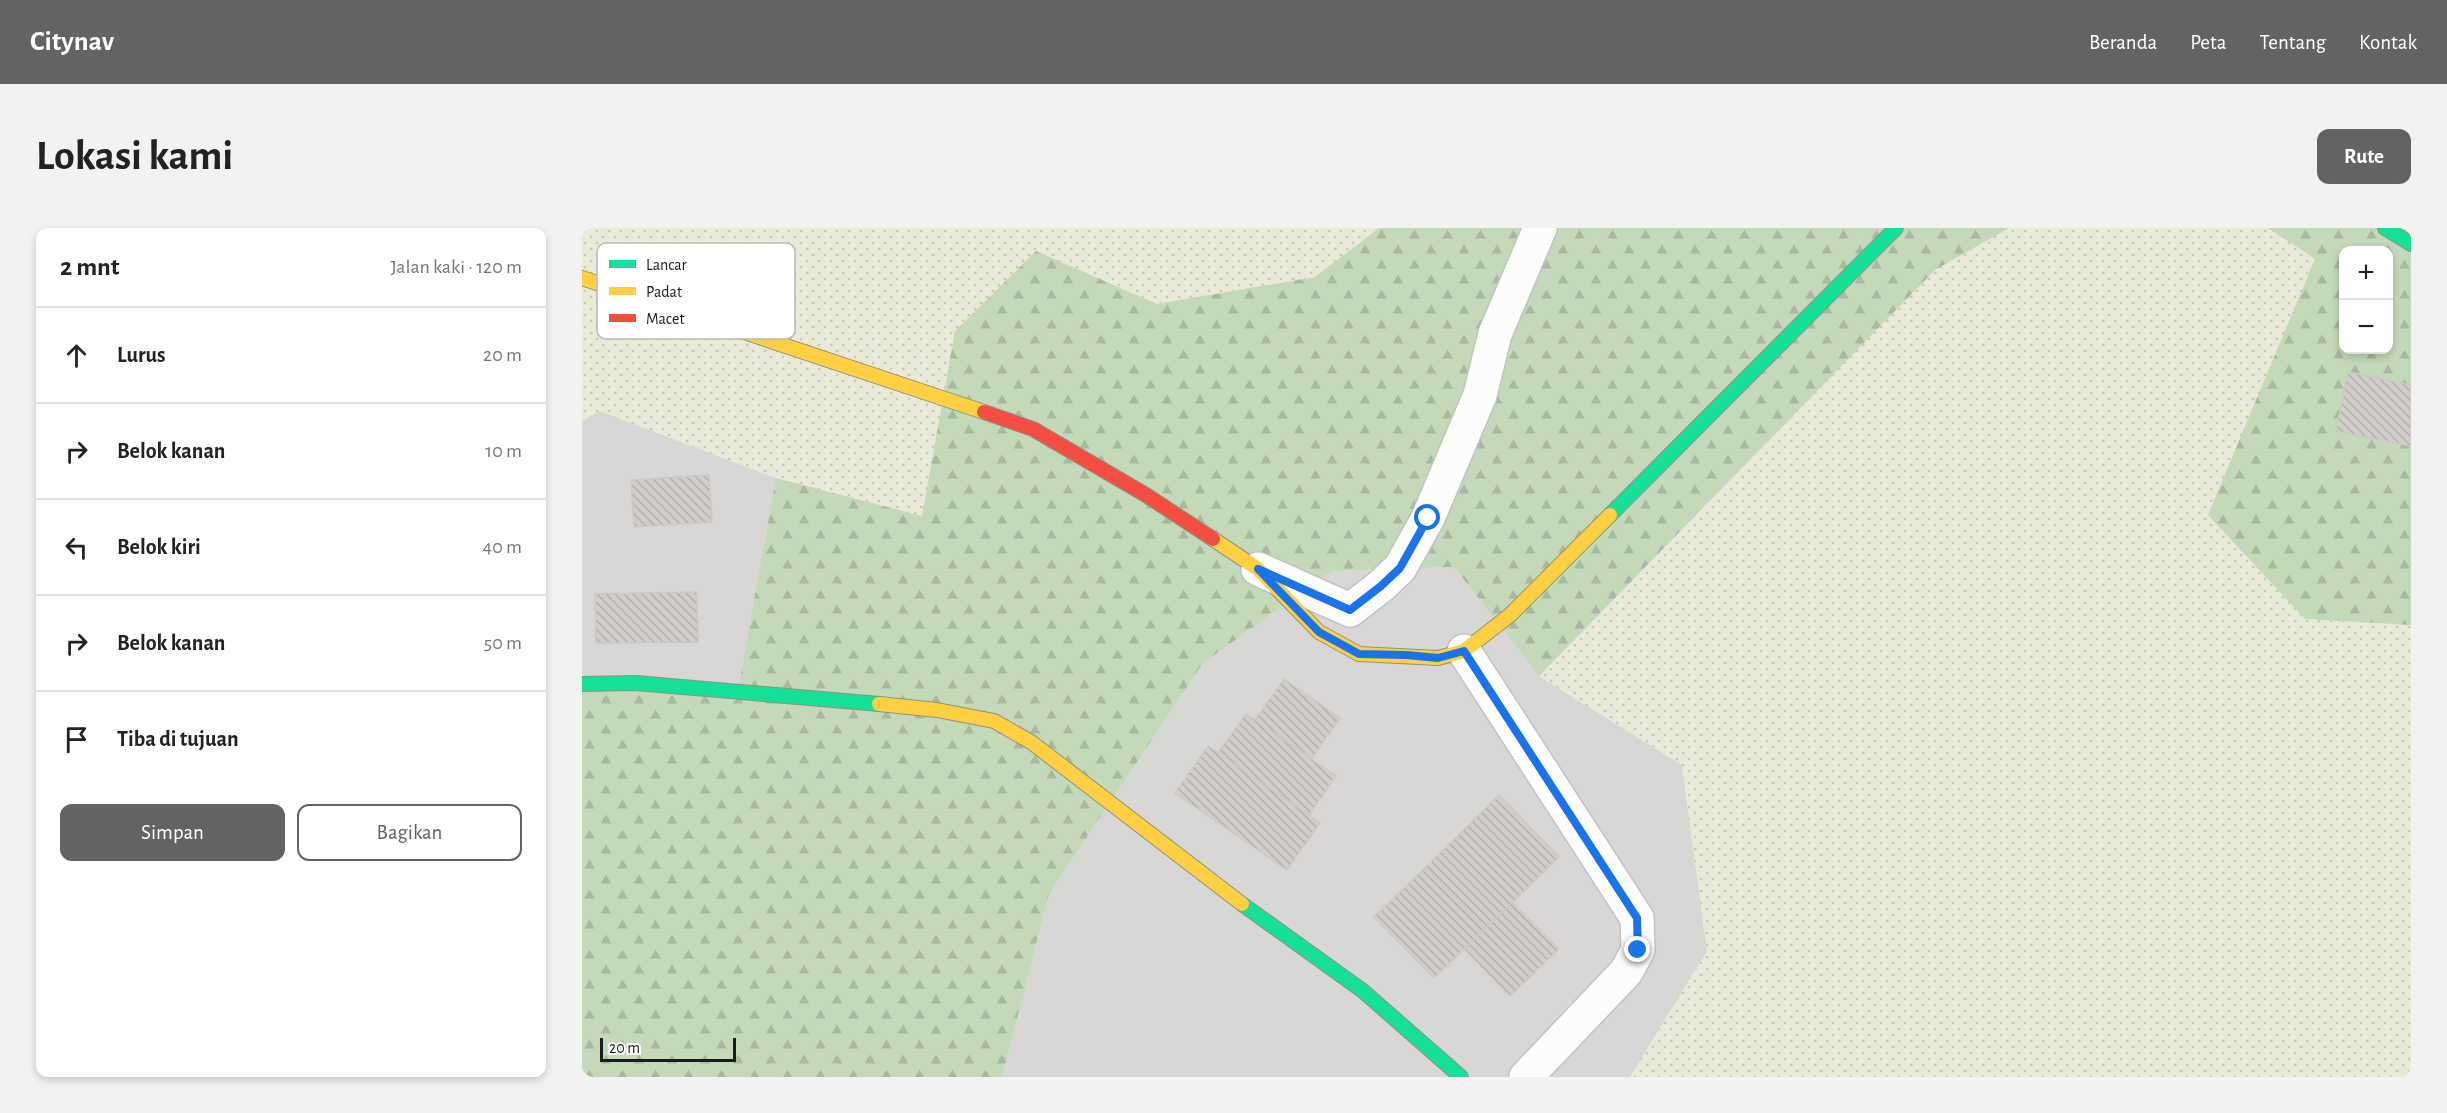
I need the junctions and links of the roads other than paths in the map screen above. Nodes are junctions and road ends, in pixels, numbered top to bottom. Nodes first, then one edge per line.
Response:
1 (1540, 228) edge
2 (1896, 228) edge
3 (2385, 228) edge
4 (2411, 244) edge
5 (582, 278) edge
6 (597, 283) edge
7 (764, 339) edge
8 (1258, 569) junction
9 (1464, 651) junction
10 (582, 684) edge
11 (1461, 1077) edge
12 (1526, 1077) edge

1 - 8 street
2 - 9 street
3 - 4 street
5 - 6 street
7 - 8 street
8 - 9 street
9 - 12 street
10 - 11 street

